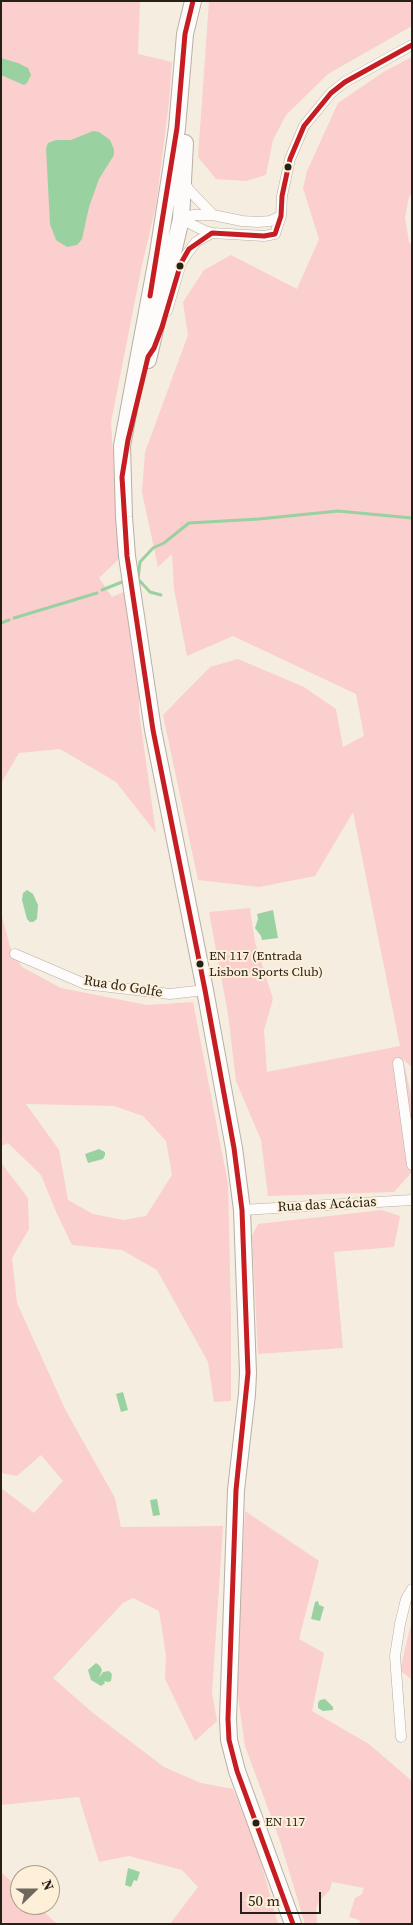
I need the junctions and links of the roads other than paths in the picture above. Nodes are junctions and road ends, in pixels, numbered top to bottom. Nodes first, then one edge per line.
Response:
1 (193, 1) edge
2 (412, 45) edge
3 (177, 128) junction
4 (183, 179) junction
5 (213, 214) junction
6 (281, 216) junction
7 (181, 219) junction
8 (212, 233) junction
9 (160, 240) junction
10 (148, 357) junction
11 (122, 477) junction
12 (15, 954) dead end
13 (205, 990) junction
14 (398, 1063) dead end
15 (412, 1165) edge
16 (412, 1200) edge
17 (242, 1210) junction
18 (412, 1589) edge
19 (401, 1737) dead end
20 (293, 1924) edge

1 - 3 main road
1 - 4 main road
2 - 6 street
3 - 7 main road
3 - 9 main road
4 - 5 street
4 - 7 main road
5 - 6 street
5 - 7 street
6 - 8 street
7 - 8 street
7 - 9 main road
7 - 10 main road
8 - 10 street
9 - 11 main road
10 - 11 main road
11 - 13 main road
12 - 13 street, Rua do Golfe
13 - 17 main road
14 - 15 street
16 - 17 street, Rua das Acácias
17 - 20 main road
18 - 19 street

